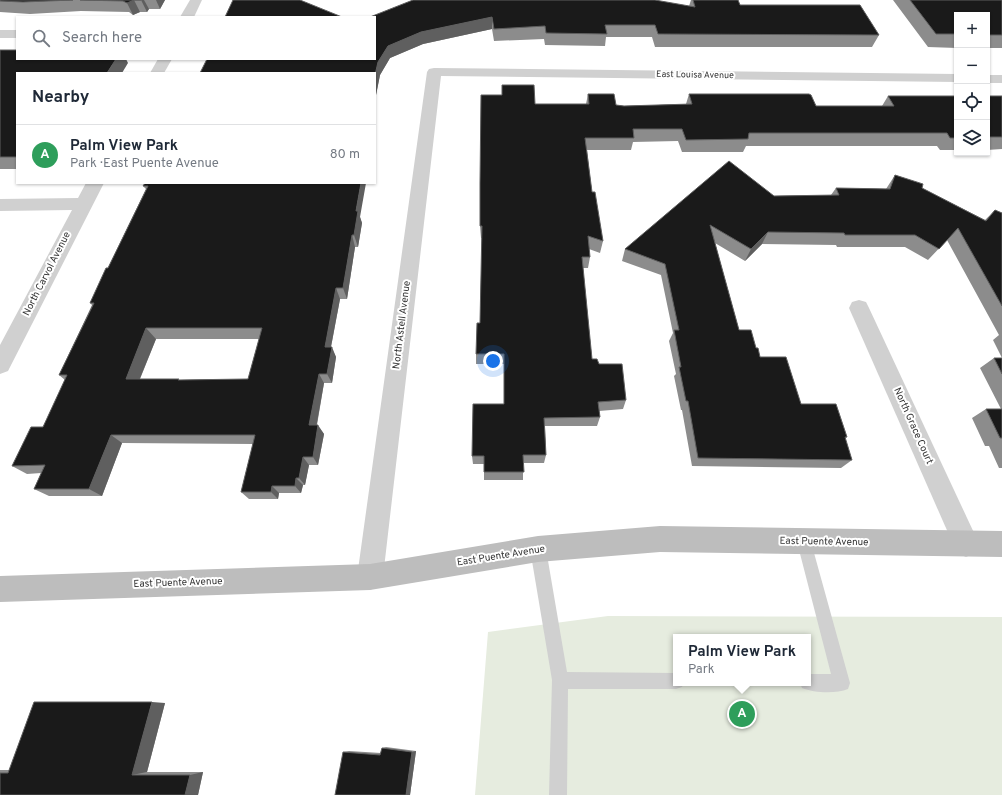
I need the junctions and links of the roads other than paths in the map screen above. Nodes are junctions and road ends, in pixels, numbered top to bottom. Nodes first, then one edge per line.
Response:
1 (196, 0) edge
2 (188, 16) edge
3 (0, 34) edge
4 (16, 34) edge
5 (164, 60) edge
6 (158, 72) edge
7 (434, 72) joint
8 (954, 78) edge
9 (990, 79) edge
10 (1002, 79) edge
11 (94, 184) edge
12 (83, 204) junction
13 (0, 205) edge
14 (859, 308) dead end
15 (3, 355) edge
16 (804, 542) junction
17 (966, 544) junction
18 (1002, 544) edge
19 (538, 549) junction
20 (370, 577) junction
21 (0, 589) edge
22 (560, 680) junction
23 (673, 681) edge
24 (811, 682) edge
25 (558, 795) edge

1 - 2 street
3 - 4 street
5 - 6 street
7 - 8 street, East Louisa Avenue
7 - 20 street, North Astell Avenue
9 - 10 street
11 - 12 street, North Carvol Avenue
12 - 13 street
12 - 15 street, North Carvol Avenue
14 - 17 street, North Grace Court
16 - 17 main road, East Puente Avenue
16 - 19 main road, East Puente Avenue
16 - 24 lane
17 - 18 main road, East Puente Avenue
19 - 20 main road, East Puente Avenue
19 - 22 lane
20 - 21 main road, East Puente Avenue
22 - 23 lane
22 - 25 lane

